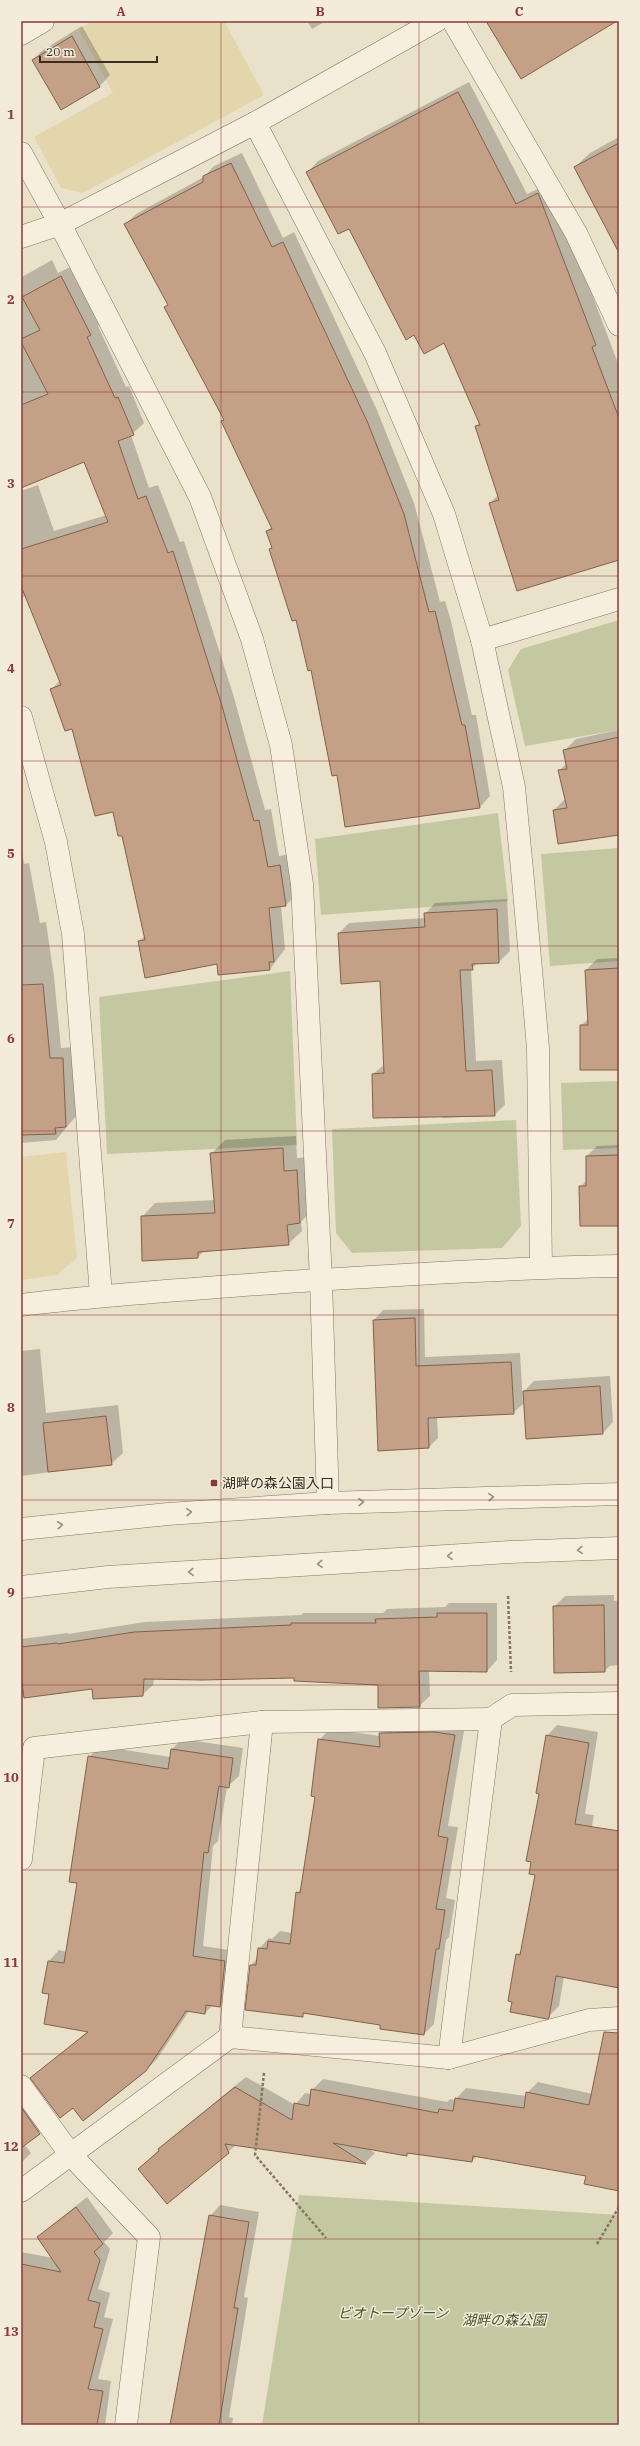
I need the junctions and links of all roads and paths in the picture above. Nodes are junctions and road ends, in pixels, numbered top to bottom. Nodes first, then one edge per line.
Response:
1 (43, 21) edge
2 (436, 21) edge
3 (453, 21) edge
4 (21, 34) edge
5 (255, 123) junction
6 (21, 153) edge
7 (60, 224) junction
8 (21, 237) edge
9 (619, 325) edge
10 (619, 600) edge
11 (482, 640) junction
12 (21, 717) edge
13 (619, 1266) edge
14 (541, 1267) junction
15 (321, 1280) junction
16 (101, 1295) junction
17 (21, 1305) edge
18 (619, 1494) edge
19 (328, 1503) junction
20 (21, 1529) edge
21 (619, 1548) edge
22 (21, 1587) edge
23 (508, 1596) dead end
24 (619, 1703) edge
25 (512, 1705) junction
26 (491, 1719) junction
27 (262, 1722) junction
28 (21, 1859) edge
29 (619, 2018) edge
30 (230, 2037) junction
31 (267, 2040) junction
32 (449, 2058) junction
33 (21, 2086) edge
34 (70, 2154) junction
35 (21, 2191) edge
36 (619, 2207) edge
37 (326, 2238) dead end
38 (597, 2244) dead end
39 (126, 2425) edge

1 - 4 street
2 - 5 street
3 - 9 street
5 - 7 street
5 - 11 street
6 - 7 street
7 - 8 street
7 - 15 street
10 - 11 street
11 - 14 street
12 - 16 street
13 - 14 street
14 - 15 street
15 - 16 street
15 - 19 street
16 - 17 street
19 -> 18 street
20 -> 19 street
21 -> 22 street
23 - 25 path
24 - 25 street
25 - 26 street
26 - 27 street
26 - 32 street
27 - 28 street
27 - 30 street
29 - 32 street
30 - 31 street
30 - 34 street
31 - 32 street
31 - 37 path
33 - 34 street
34 - 35 street
34 - 39 street
36 - 38 path

